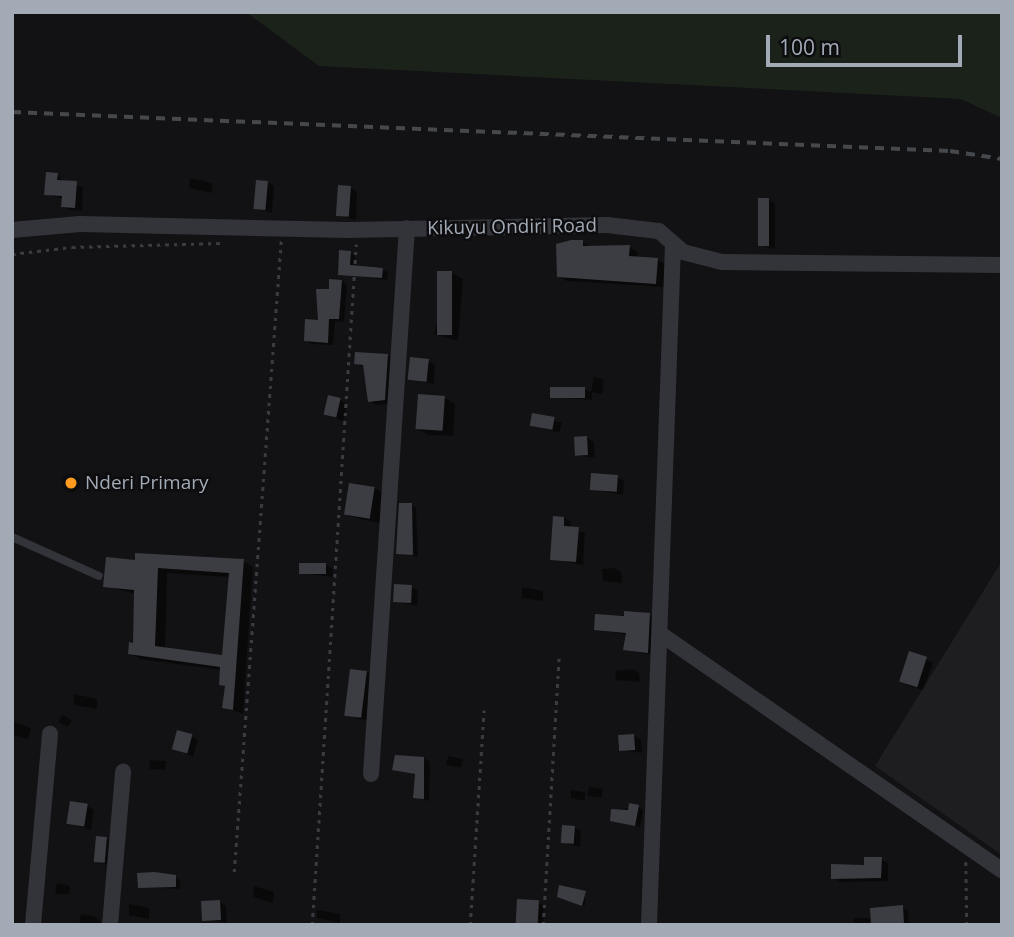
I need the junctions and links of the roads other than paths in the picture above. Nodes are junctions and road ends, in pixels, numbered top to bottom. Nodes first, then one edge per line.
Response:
1 (407, 228) junction
2 (12, 230) edge
3 (673, 246) junction
4 (1002, 265) edge
5 (12, 537) edge
6 (99, 576) dead end
7 (662, 635) junction
8 (50, 734) dead end
9 (122, 772) dead end
10 (371, 774) dead end
11 (1002, 870) edge
12 (33, 925) edge
13 (110, 925) edge
14 (649, 925) edge

1 - 2 street, Kikuyu Ondiri Road
1 - 3 street, Kikuyu Ondiri Road
1 - 10 street
3 - 4 street, Kikuyu Ondiri Road
3 - 7 street
5 - 6 lane
7 - 11 street
7 - 14 street
8 - 12 street
9 - 13 street

